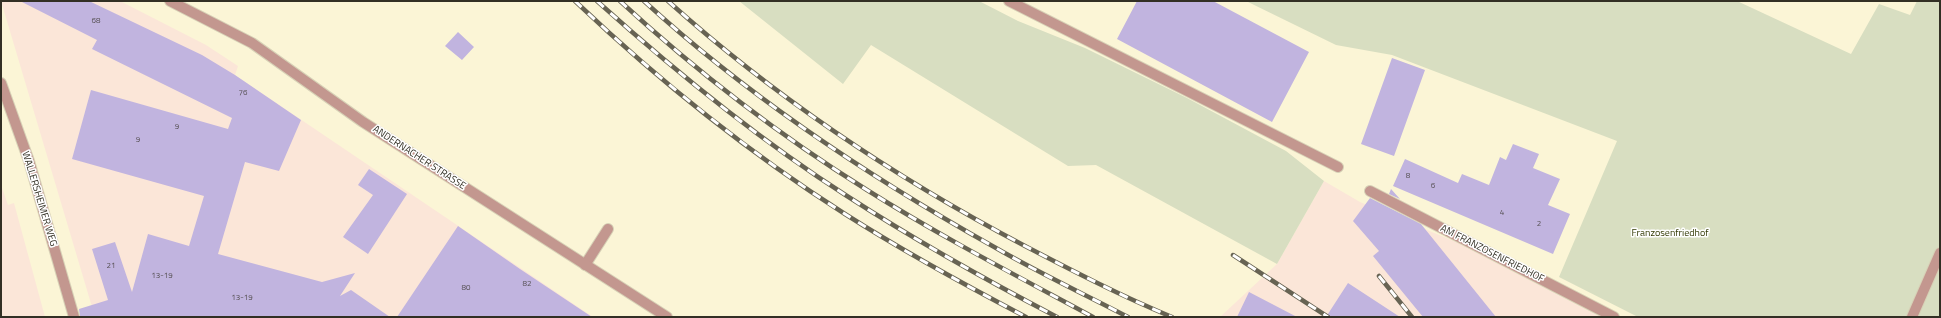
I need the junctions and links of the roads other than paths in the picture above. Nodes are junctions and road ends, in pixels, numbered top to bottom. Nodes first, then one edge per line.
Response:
1 (170, 1) edge
2 (1008, 1) edge
3 (1, 82) edge
4 (1338, 167) dead end
5 (1370, 191) dead end
6 (608, 229) dead end
7 (1940, 253) edge
8 (585, 265) junction
9 (74, 317) edge
10 (667, 317) edge
11 (1614, 317) edge
12 (1912, 317) edge

1 - 8 street, ANDERNACHER STRASSE
2 - 4 street
3 - 9 street, WALLERSHEIMER WEG
5 - 11 street, AM FRANZOSENFRIEDHOF
6 - 8 street
7 - 12 street
8 - 10 street, ANDERNACHER STRASSE

